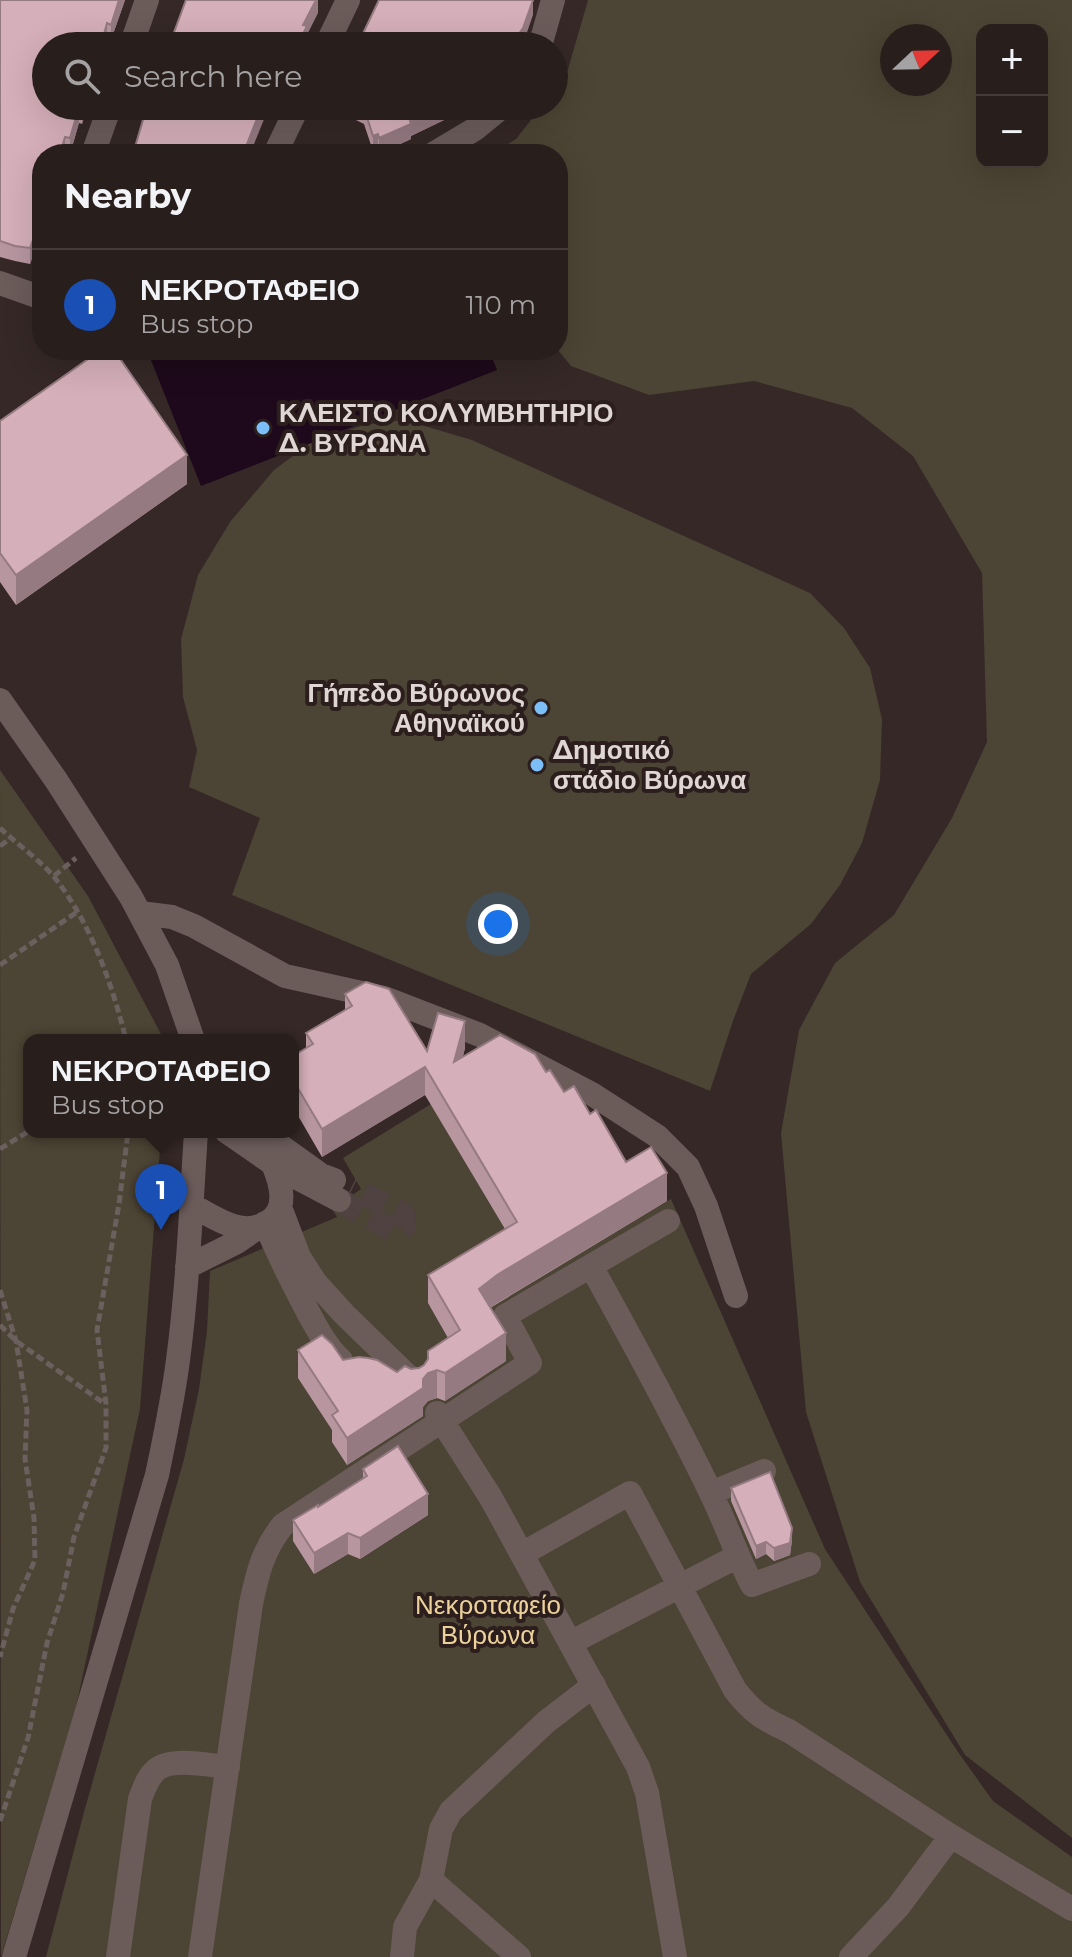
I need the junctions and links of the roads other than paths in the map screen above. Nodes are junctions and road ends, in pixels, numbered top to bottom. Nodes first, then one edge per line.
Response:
1 (147, 0) edge
2 (348, 0) edge
3 (553, 0) edge
4 (136, 32) edge
5 (333, 32) edge
6 (544, 32) edge
7 (105, 120) edge
8 (291, 120) edge
9 (486, 120) edge
10 (97, 144) edge
11 (280, 144) edge
12 (450, 144) edge
13 (0, 283) edge
14 (32, 294) edge
15 (0, 700) edge
16 (140, 913) junction
17 (191, 1034) edge
18 (196, 1138) edge
19 (236, 1138) edge
20 (269, 1138) edge
21 (273, 1164) junction
22 (191, 1205) junction
23 (268, 1219) junction
24 (668, 1221) dead end
25 (591, 1266) junction
26 (187, 1267) junction
27 (736, 1296) dead end
28 (440, 1417) junction
29 (764, 1471) edge
30 (711, 1493) junction
31 (522, 1554) junction
32 (738, 1556) junction
33 (809, 1564) dead end
34 (681, 1587) junction
35 (570, 1643) junction
36 (594, 1685) junction
37 (228, 1767) junction
38 (951, 1836) junction
39 (431, 1880) junction
40 (1072, 1909) edge
41 (14, 1957) edge
42 (118, 1957) edge
43 (200, 1957) edge
44 (402, 1957) edge
45 (519, 1957) edge
46 (675, 1957) edge
47 (851, 1957) edge

1 - 4 street
2 - 5 street
3 - 6 street
7 - 10 street
8 - 11 street
9 - 12 street
13 - 14 street
15 - 16 street
16 - 17 street
16 - 27 street
18 - 22 street
19 - 21 street
20 - 21 street
21 - 23 street
22 - 23 street
22 - 26 street
23 - 23 street
23 - 26 street
24 - 25 street
25 - 28 street
25 - 30 street
26 - 41 street
28 - 31 street
28 - 37 street
29 - 30 street
30 - 32 street
31 - 34 street
31 - 35 street
32 - 33 street
32 - 34 street
34 - 35 street
34 - 38 street
35 - 36 street
36 - 39 street
36 - 46 street
37 - 42 street
37 - 43 street
38 - 40 street
38 - 47 street
39 - 44 street
39 - 45 street

